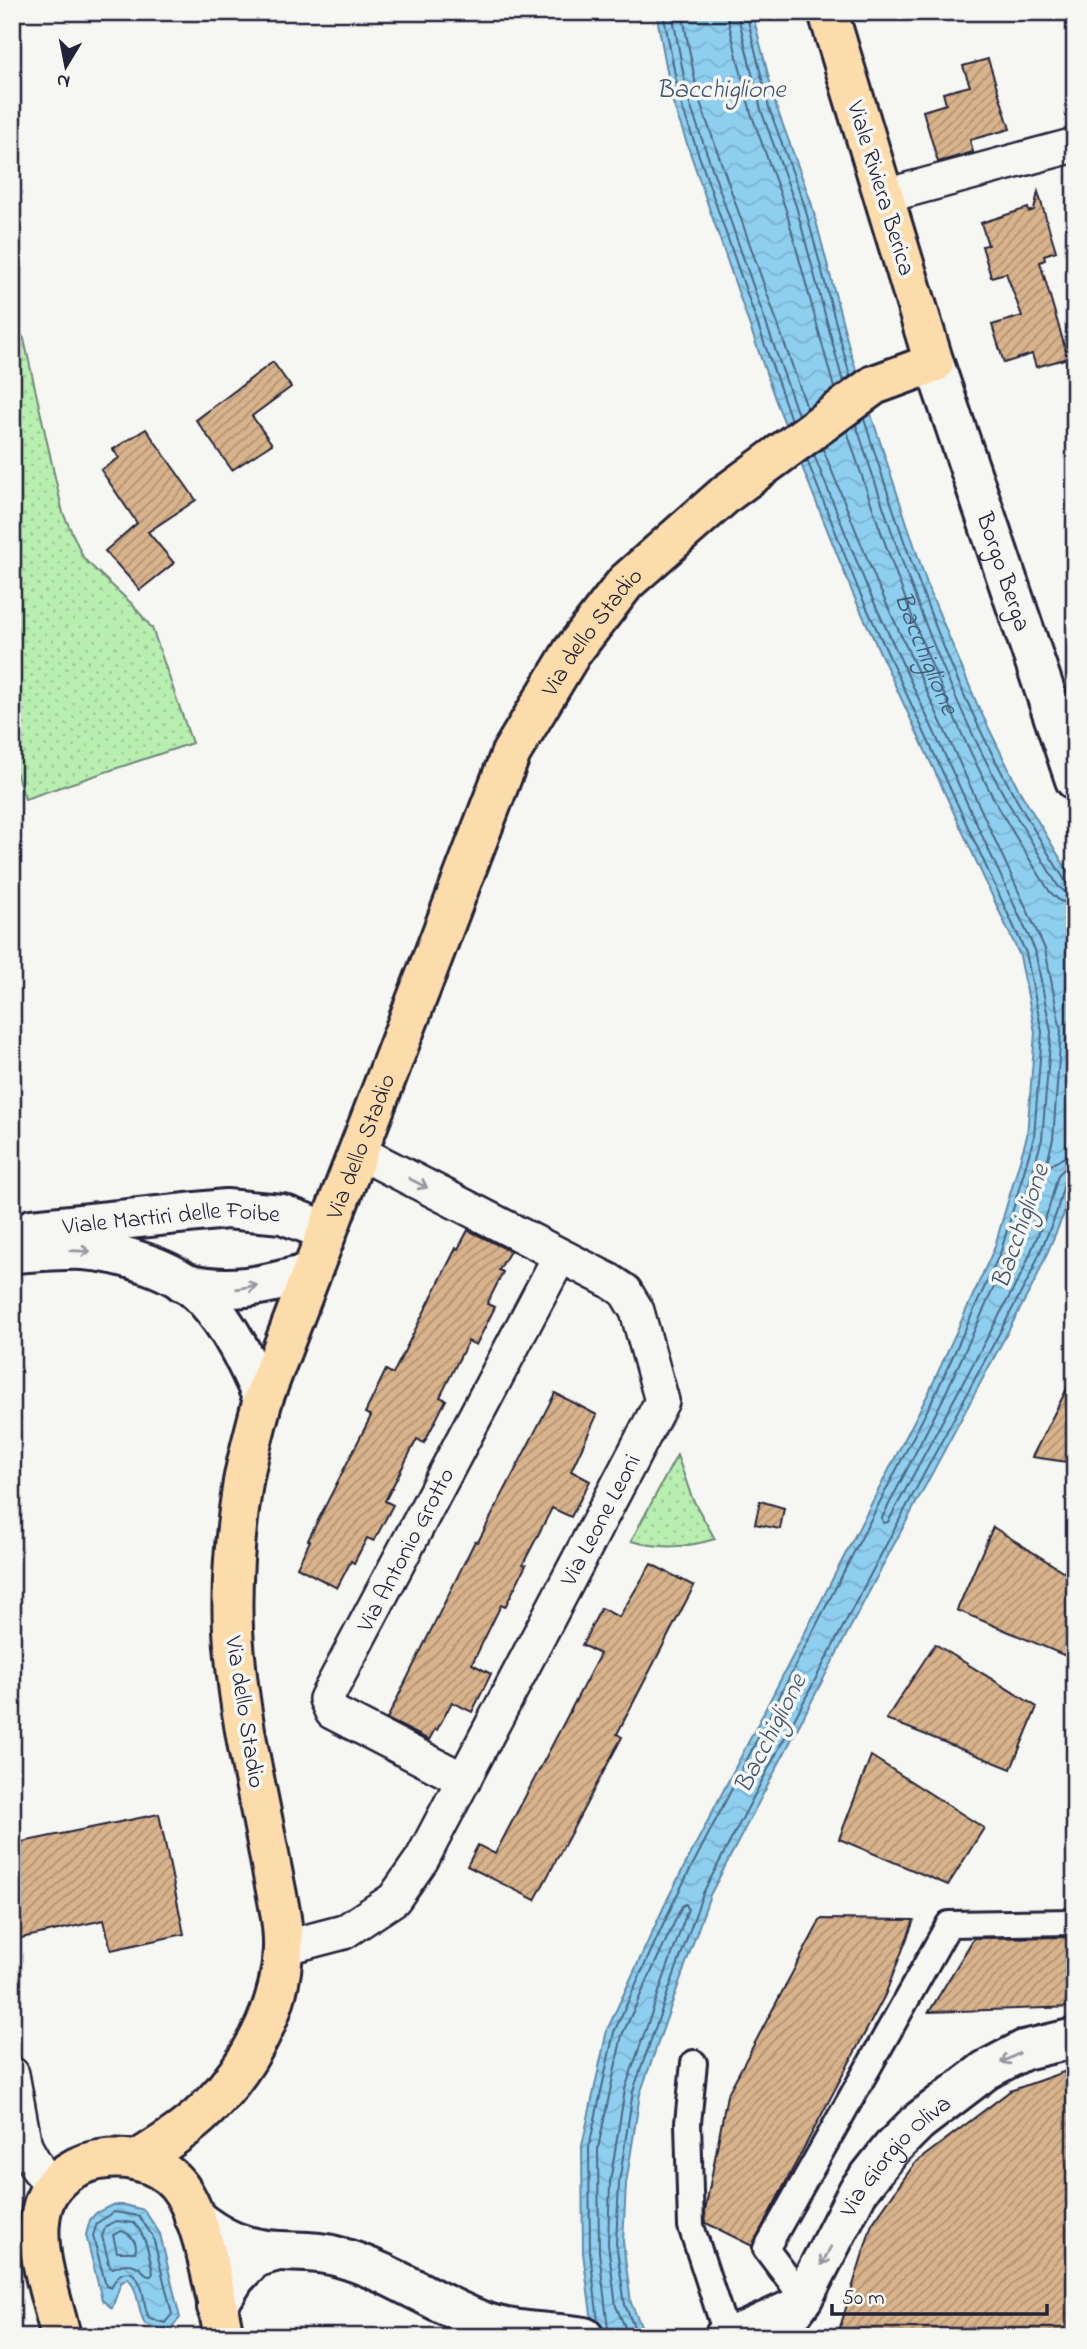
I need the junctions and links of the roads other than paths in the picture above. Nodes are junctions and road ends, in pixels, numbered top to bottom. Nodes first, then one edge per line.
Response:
1 (828, 12) edge
2 (1075, 145) edge
3 (885, 196) junction
4 (934, 363) junction
5 (1075, 779) edge
6 (357, 1151) junction
7 (12, 1231) edge
8 (327, 1231) junction
9 (12, 1253) edge
10 (560, 1256) junction
11 (310, 1273) junction
12 (183, 1282) junction
13 (263, 1399) junction
14 (464, 1780) junction
15 (1075, 1922) edge
16 (283, 1948) junction
17 (1075, 2038) edge
18 (694, 2063) dead end
19 (13, 2079) edge
20 (208, 2109) junction
21 (139, 2159) junction
22 (52, 2184) junction
23 (189, 2205) junction
24 (278, 2251) junction
25 (790, 2314) edge
26 (224, 2327) edge
27 (723, 2328) edge
28 (61, 2337) edge
29 (584, 2337) edge

1 - 3 main road, Viale Riviera Berica
2 - 3 street
3 - 4 main road, Viale Riviera Berica
4 - 5 main road, Borgo Berga
4 - 6 main road, Via dello Stadio
6 - 8 main road, Via dello Stadio
6 -> 10 street, Via Leone Leoni
7 - 8 main road, Viale Martiri delle Foibe
8 - 11 main road, Via dello Stadio
9 -> 12 main road, Viale Martiri delle Foibe
10 - 14 street, Via Leone Leoni
10 - 14 street, Via Antonio Grotto
12 -> 11 main road, Viale Martiri delle Foibe
11 - 13 main road, Via dello Stadio
12 - 13 main road, Viale Martiri delle Foibe
13 - 16 main road, Via dello Stadio
14 - 16 street, Via Leone Leoni
15 - 25 street
16 - 20 main road, Via dello Stadio
17 -> 25 main road, Via Giorgio Oliva
18 - 27 street
19 - 22 street
20 - 21 main road, Via dello Stadio
20 - 23 main road, Via dello Stadio
21 - 22 main road
21 - 23 main road
22 - 28 main road
23 - 24 main road
23 - 26 main road
24 - 26 main road
24 - 29 main road
25 - 27 main road

